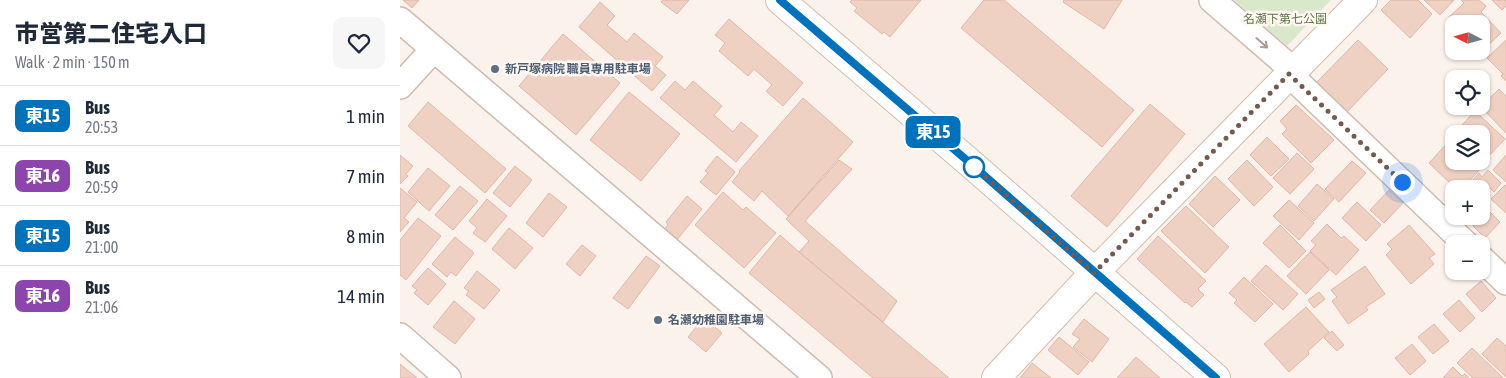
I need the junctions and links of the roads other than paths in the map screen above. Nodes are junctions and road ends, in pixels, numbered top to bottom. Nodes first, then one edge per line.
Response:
1 (780, 0) edge
2 (1212, 0) edge
3 (1363, 0) edge
4 (400, 20) edge
5 (434, 49) junction
6 (1291, 72) junction
7 (400, 86) edge
8 (1457, 235) edge
9 (1490, 266) edge
10 (1094, 273) junction
11 (1505, 278) edge
12 (400, 336) edge
13 (448, 378) edge
14 (818, 378) edge
15 (996, 378) edge
16 (1216, 378) edge

1 - 10 street
2 -> 6 street
3 - 6 street
4 - 5 street
5 - 7 street
5 - 14 street
6 - 8 street
6 - 10 street
9 - 11 street
10 - 15 street
10 - 16 street
12 - 13 street

